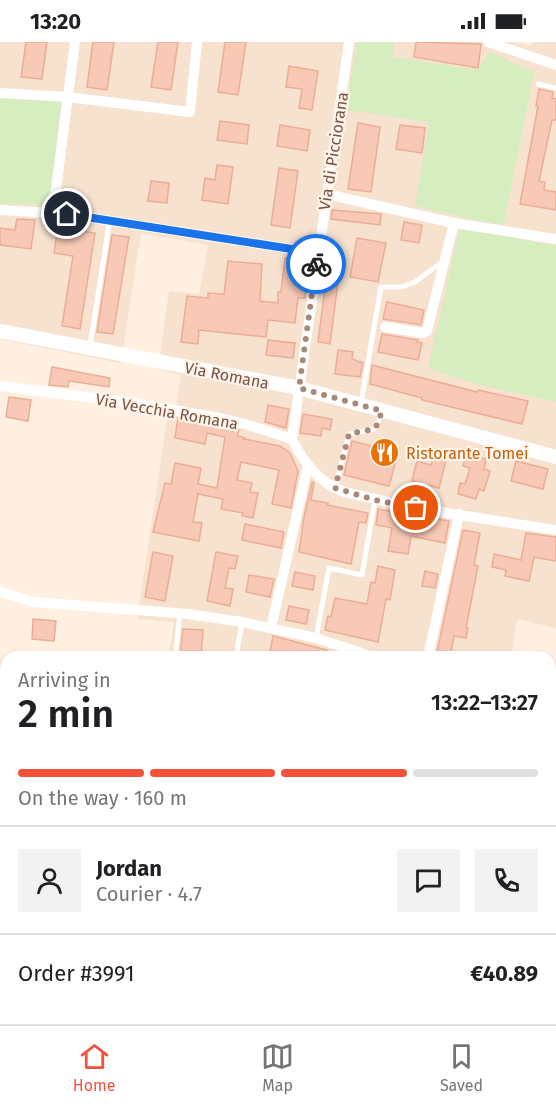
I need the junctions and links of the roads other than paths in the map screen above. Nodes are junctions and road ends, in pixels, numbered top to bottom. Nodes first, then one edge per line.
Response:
1 (75, 42) edge
2 (197, 42) edge
3 (349, 42) edge
4 (488, 42) edge
5 (556, 65) edge
6 (538, 84) dead end
7 (556, 88) edge
8 (0, 93) edge
9 (67, 97) junction
10 (326, 194) junction
11 (0, 210) edge
12 (53, 212) junction
13 (454, 223) junction
14 (110, 225) dead end
15 (556, 239) edge
16 (317, 253) junction
17 (446, 260) junction
18 (385, 327) dead end
19 (0, 331) edge
20 (90, 348) junction
21 (0, 386) edge
22 (299, 388) junction
23 (361, 405) junction
24 (382, 411) junction
25 (292, 439) junction
26 (556, 457) edge
27 (308, 465) junction
28 (335, 488) junction
29 (375, 500) junction
30 (459, 514) junction
31 (556, 530) edge
32 (0, 592) edge
33 (180, 613) junction
34 (242, 622) junction
35 (271, 628) junction
36 (316, 638) junction
37 (176, 651) edge
38 (237, 651) edge
39 (355, 651) edge
40 (429, 651) edge

1 - 9 street
2 - 9 street
3 - 10 street, Via di Picciorana
4 - 5 street
6 - 7 lane
8 - 9 street
9 - 12 street
10 - 13 street
10 - 16 street, Via di Picciorana
11 - 12 street
12 - 16 street
13 - 15 street
13 - 17 street
14 - 20 lane
16 - 22 street, Via di Picciorana
17 - 18 street
17 - 23 lane
19 - 20 main road, Via Romana
20 - 22 main road, Via Romana
21 - 25 street, Via Vecchia Romana
22 - 23 main road, Via Romana
22 - 25 street, Via di Picciorana
23 - 24 main road, Via Romana
24 - 26 main road, Via Romana
24 - 28 lane
25 - 27 street
27 - 28 street
27 - 35 street
28 - 29 street
29 - 30 street
29 - 36 lane
30 - 31 street
30 - 40 street
32 - 33 street
33 - 34 street
33 - 37 lane
34 - 35 street
34 - 38 lane
35 - 36 street
36 - 39 street

